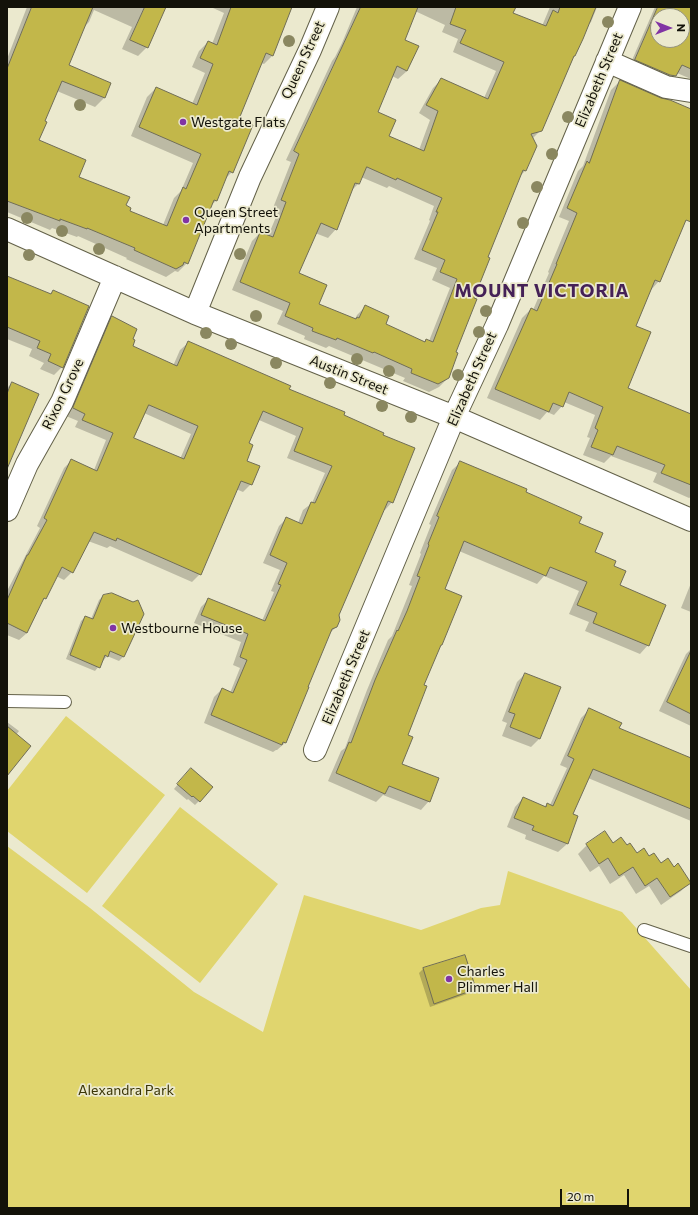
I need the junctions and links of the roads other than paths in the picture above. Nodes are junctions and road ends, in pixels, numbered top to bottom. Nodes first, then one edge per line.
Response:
1 (328, 7) edge
2 (630, 7) edge
3 (607, 61) junction
4 (691, 91) edge
5 (7, 229) edge
6 (115, 277) junction
7 (195, 313) junction
8 (454, 417) junction
9 (7, 510) edge
10 (691, 520) edge
11 (7, 701) edge
12 (65, 702) dead end
13 (315, 750) dead end
14 (644, 930) dead end
15 (691, 946) edge

1 - 7 street, Queen Street
2 - 3 street, Elizabeth Street
3 - 4 street
3 - 8 street, Elizabeth Street
5 - 6 street, Austin Street
6 - 7 street, Austin Street
6 - 9 street, Rixon Grove
7 - 8 street, Austin Street
8 - 10 street, Austin Street
8 - 13 street, Elizabeth Street
11 - 12 lane
14 - 15 lane

